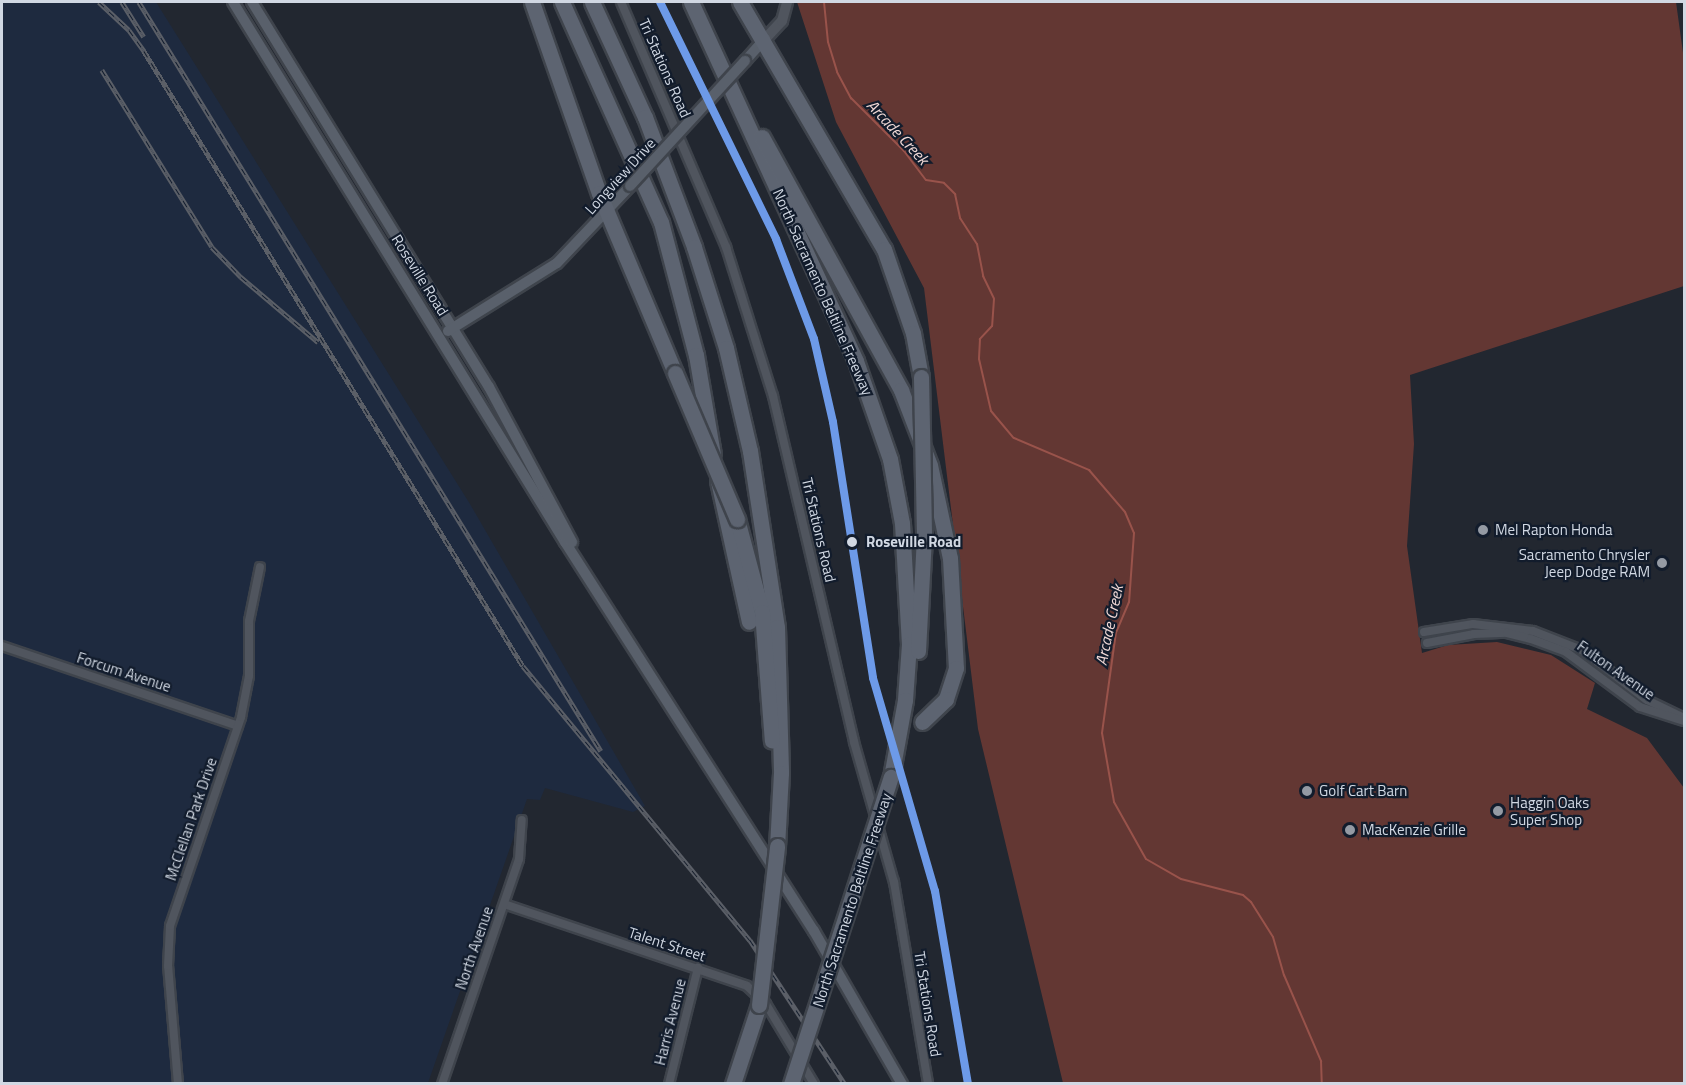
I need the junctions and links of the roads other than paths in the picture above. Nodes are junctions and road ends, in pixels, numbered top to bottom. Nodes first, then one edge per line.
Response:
1 (233, 2) edge
2 (252, 2) edge
3 (532, 2) edge
4 (562, 2) edge
5 (592, 2) edge
6 (621, 2) edge
7 (691, 2) edge
8 (740, 2) edge
9 (787, 2) edge
10 (765, 39) junction
11 (746, 123) junction
12 (607, 214) junction
13 (453, 328) junction
14 (440, 336) junction
15 (581, 564) junction
16 (260, 567) dead end
17 (749, 622) dead end
18 (914, 643) junction
19 (2, 646) edge
20 (1684, 719) edge
21 (922, 722) dead end
22 (238, 726) junction
23 (522, 820) dead end
24 (777, 846) junction
25 (504, 904) junction
26 (698, 968) junction
27 (759, 1005) junction
28 (807, 1038) junction
29 (178, 1083) edge
30 (442, 1083) edge
31 (669, 1083) edge
32 (734, 1083) edge
33 (744, 1083) edge
34 (791, 1083) edge
35 (799, 1083) edge
36 (814, 1083) edge
37 (902, 1083) edge
38 (928, 1083) edge

1 - 14 main road, Roseville Road
2 - 13 main road, Roseville Road
3 - 12 highway
4 - 17 highway
5 - 24 highway
6 - 38 street, Tri Stations Road
7 - 11 highway, North Sacramento Beltline Freeway
8 - 10 highway
9 - 10 street, Longview Drive
10 - 12 main road, Longview Drive, bridge
10 - 18 highway, bridge
11 - 18 highway, North Sacramento Beltline Freeway
11 - 21 highway
12 - 13 main road, Longview Drive
12 - 24 highway, bridge
13 - 14 main road, Longview Drive
13 - 15 main road, Roseville Road
14 - 15 main road, Roseville Road
15 - 37 main road, Roseville Road
16 - 22 street, McClellan Park Drive
18 - 28 highway, North Sacramento Beltline Freeway, bridge
19 - 22 street, Forcum Avenue
20 - 20 street, Fulton Avenue
22 - 29 street, McClellan Park Drive
23 - 25 street, North Avenue
24 - 27 highway, bridge
25 - 26 street, Talent Street
25 - 30 street, North Avenue
26 - 31 street, Harris Avenue
26 - 36 street, Talent Street
27 - 32 highway
27 - 33 highway
28 - 34 highway, North Sacramento Beltline Freeway, bridge
28 - 35 highway, bridge

